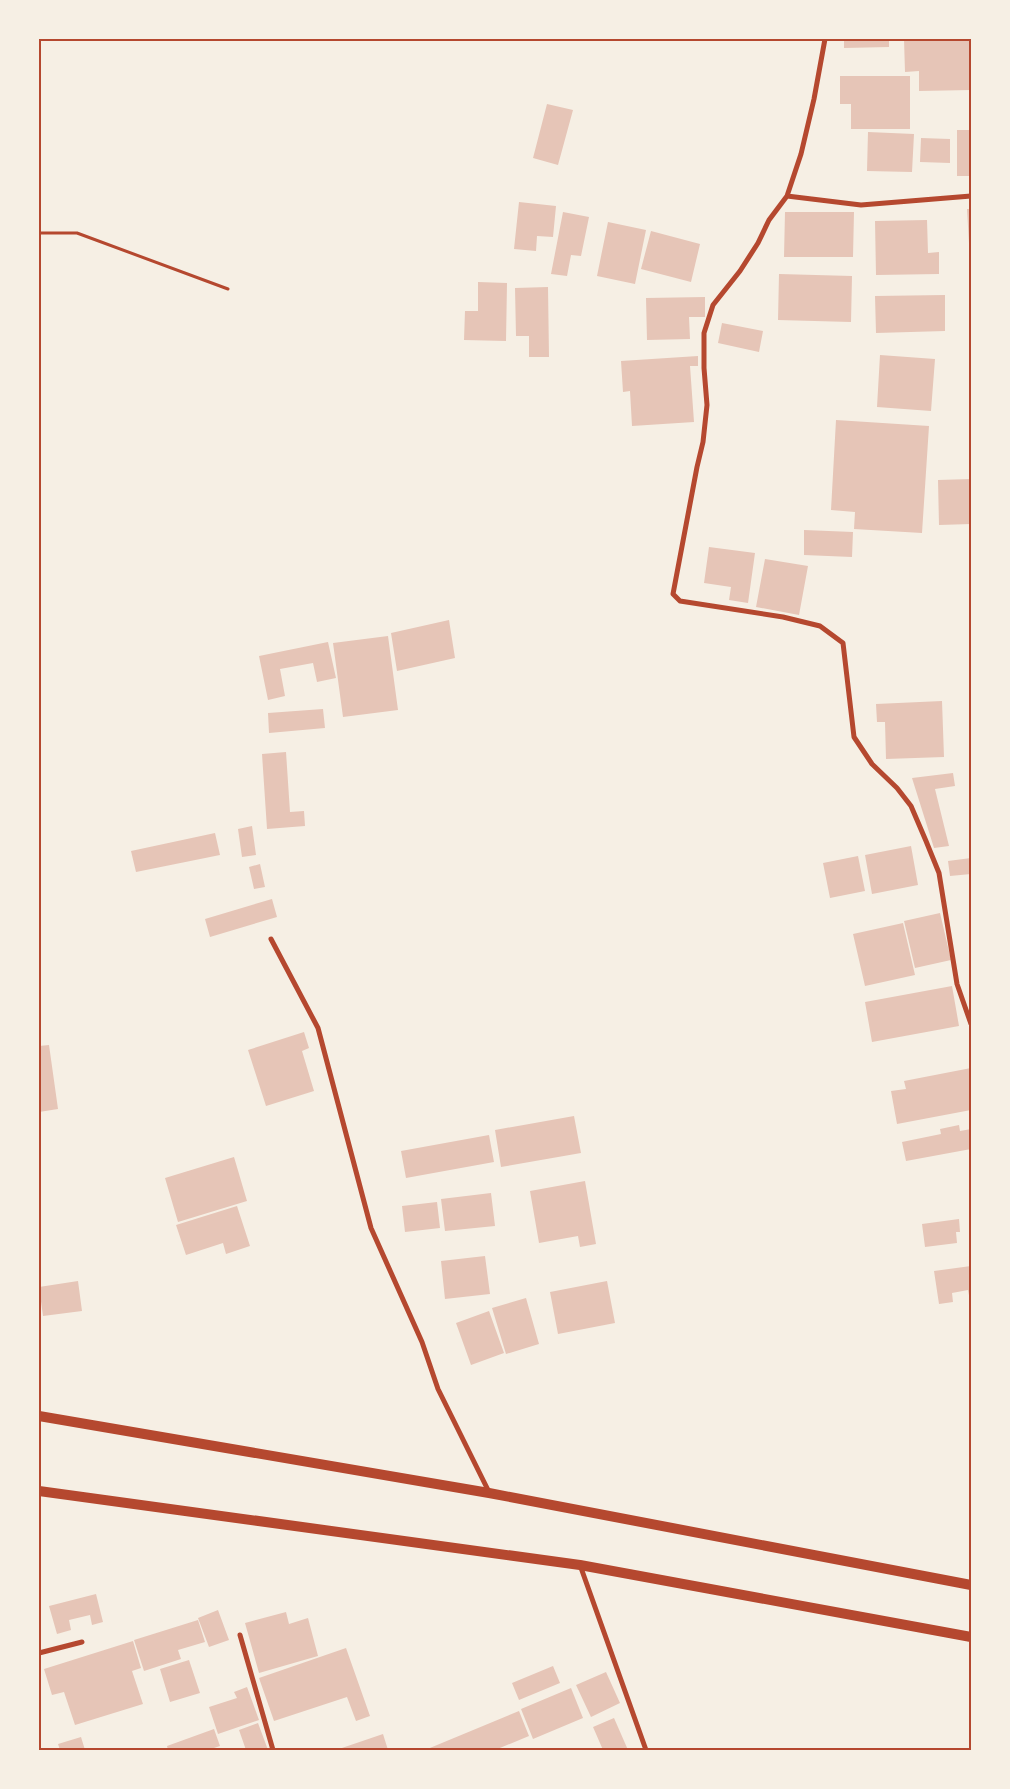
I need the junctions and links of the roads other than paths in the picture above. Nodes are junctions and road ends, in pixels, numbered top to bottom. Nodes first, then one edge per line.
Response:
1 (825, 39) edge
2 (787, 196) junction
3 (971, 196) edge
4 (271, 939) dead end
5 (971, 1024) edge
6 (39, 1416) edge
7 (39, 1490) edge
8 (489, 1493) junction
9 (580, 1565) junction
10 (971, 1585) edge
11 (240, 1635) dead end
12 (971, 1637) edge
13 (82, 1642) dead end
14 (39, 1653) edge
15 (273, 1750) edge
16 (646, 1750) edge

1 - 2 street
2 - 3 street
2 - 5 street
4 - 8 street
6 - 8 main road
7 - 9 main road
8 - 10 main road
9 - 12 main road
9 - 16 street
11 - 15 street
13 - 14 street

